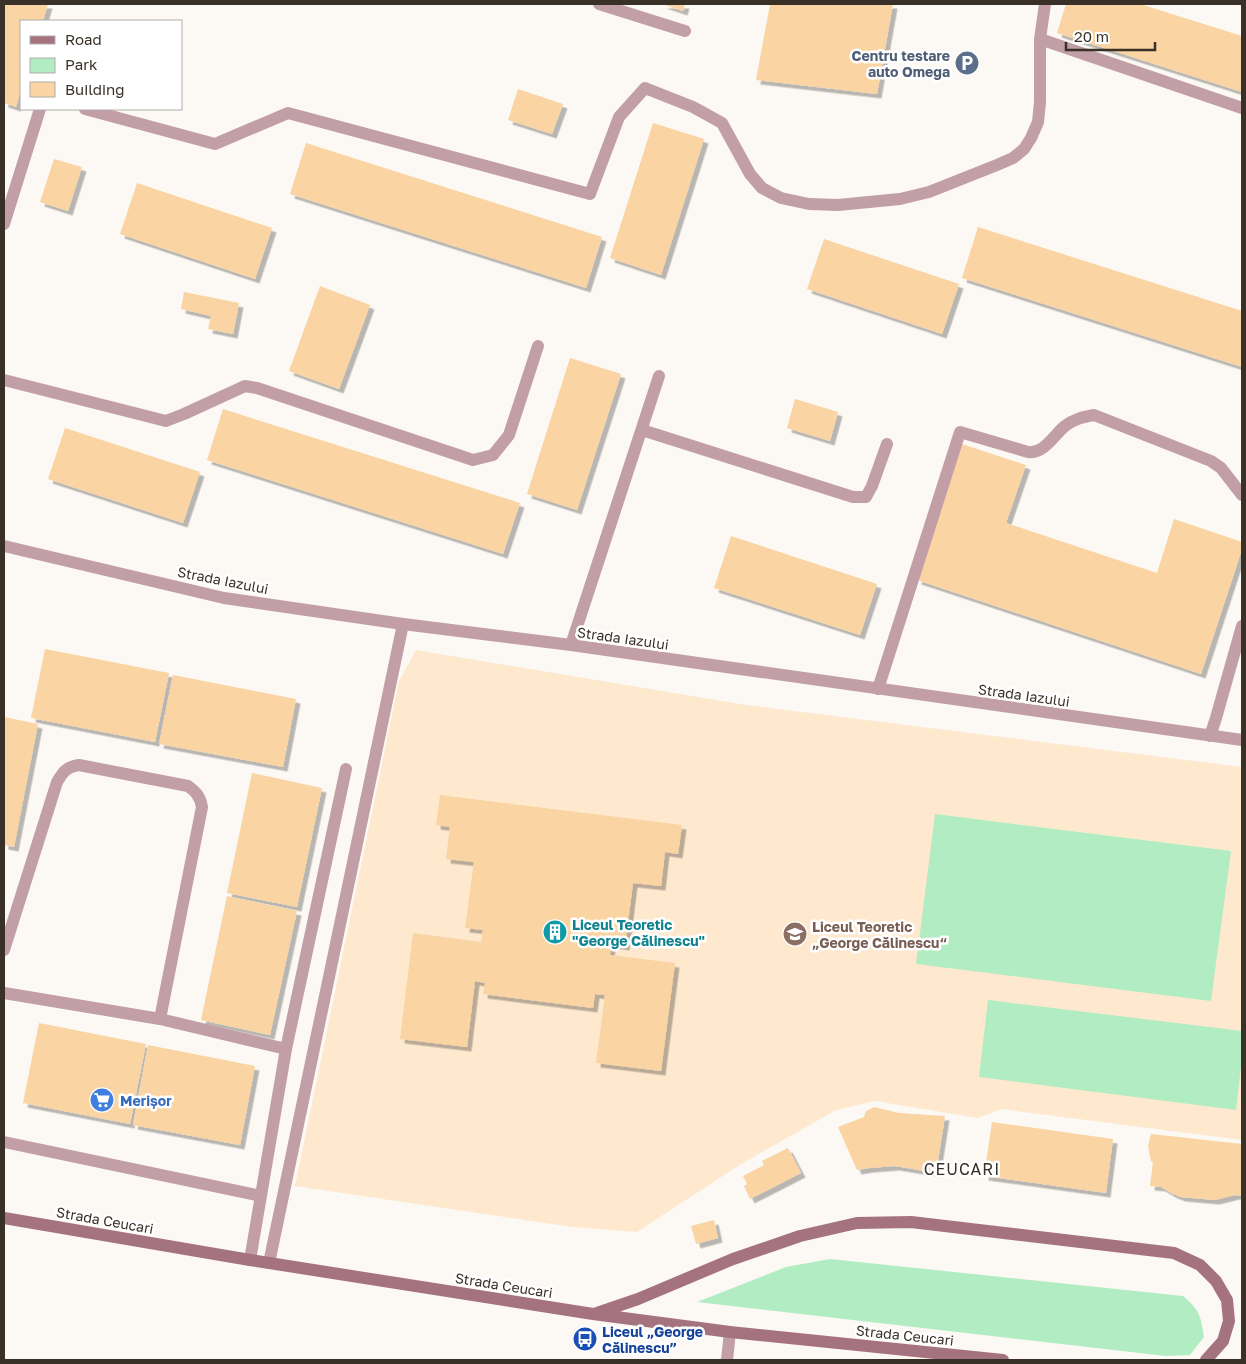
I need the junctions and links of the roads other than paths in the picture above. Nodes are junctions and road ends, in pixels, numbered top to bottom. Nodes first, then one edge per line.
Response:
1 (599, 4) edge
2 (1044, 4) edge
3 (685, 31) dead end
4 (1040, 39) junction
5 (1242, 108) edge
6 (40, 110) edge
7 (89, 110) edge
8 (4, 221) edge
9 (538, 346) dead end
10 (659, 376) dead end
11 (4, 380) edge
12 (642, 430) junction
13 (887, 444) dead end
14 (1242, 494) edge
15 (4, 546) edge
16 (403, 624) junction
17 (1242, 626) edge
18 (571, 646) junction
19 (878, 689) junction
20 (1210, 736) junction
21 (1242, 740) edge
22 (346, 769) dead end
23 (4, 950) edge
24 (4, 993) edge
25 (160, 1019) junction
26 (286, 1049) junction
27 (4, 1142) edge
28 (261, 1196) junction
29 (4, 1218) edge
30 (250, 1260) junction
31 (269, 1263) junction
32 (593, 1314) junction
33 (730, 1332) junction
34 (727, 1360) edge
35 (1003, 1360) edge
36 (1206, 1360) edge

1 - 3 street
2 - 4 street
4 - 5 street
4 - 7 street
6 - 8 street
9 - 11 street
10 - 12 street
12 - 13 street
12 - 18 street
14 - 19 street
15 - 16 street, Strada Iazului
16 - 18 street, Strada Iazului
16 - 31 street
17 - 20 street
18 - 19 street, Strada Iazului
19 - 20 street, Strada Iazului
20 - 21 street, Strada Iazului
22 - 26 street
23 - 25 street
24 - 25 street
25 - 26 street
26 - 28 street
27 - 28 street
28 - 30 street
29 - 30 street, Strada Ceucari
30 - 31 street, Strada Ceucari
31 - 32 street, Strada Ceucari
32 - 33 street, Strada Ceucari
32 - 36 street
33 - 34 street
33 - 35 street, Strada Ceucari

